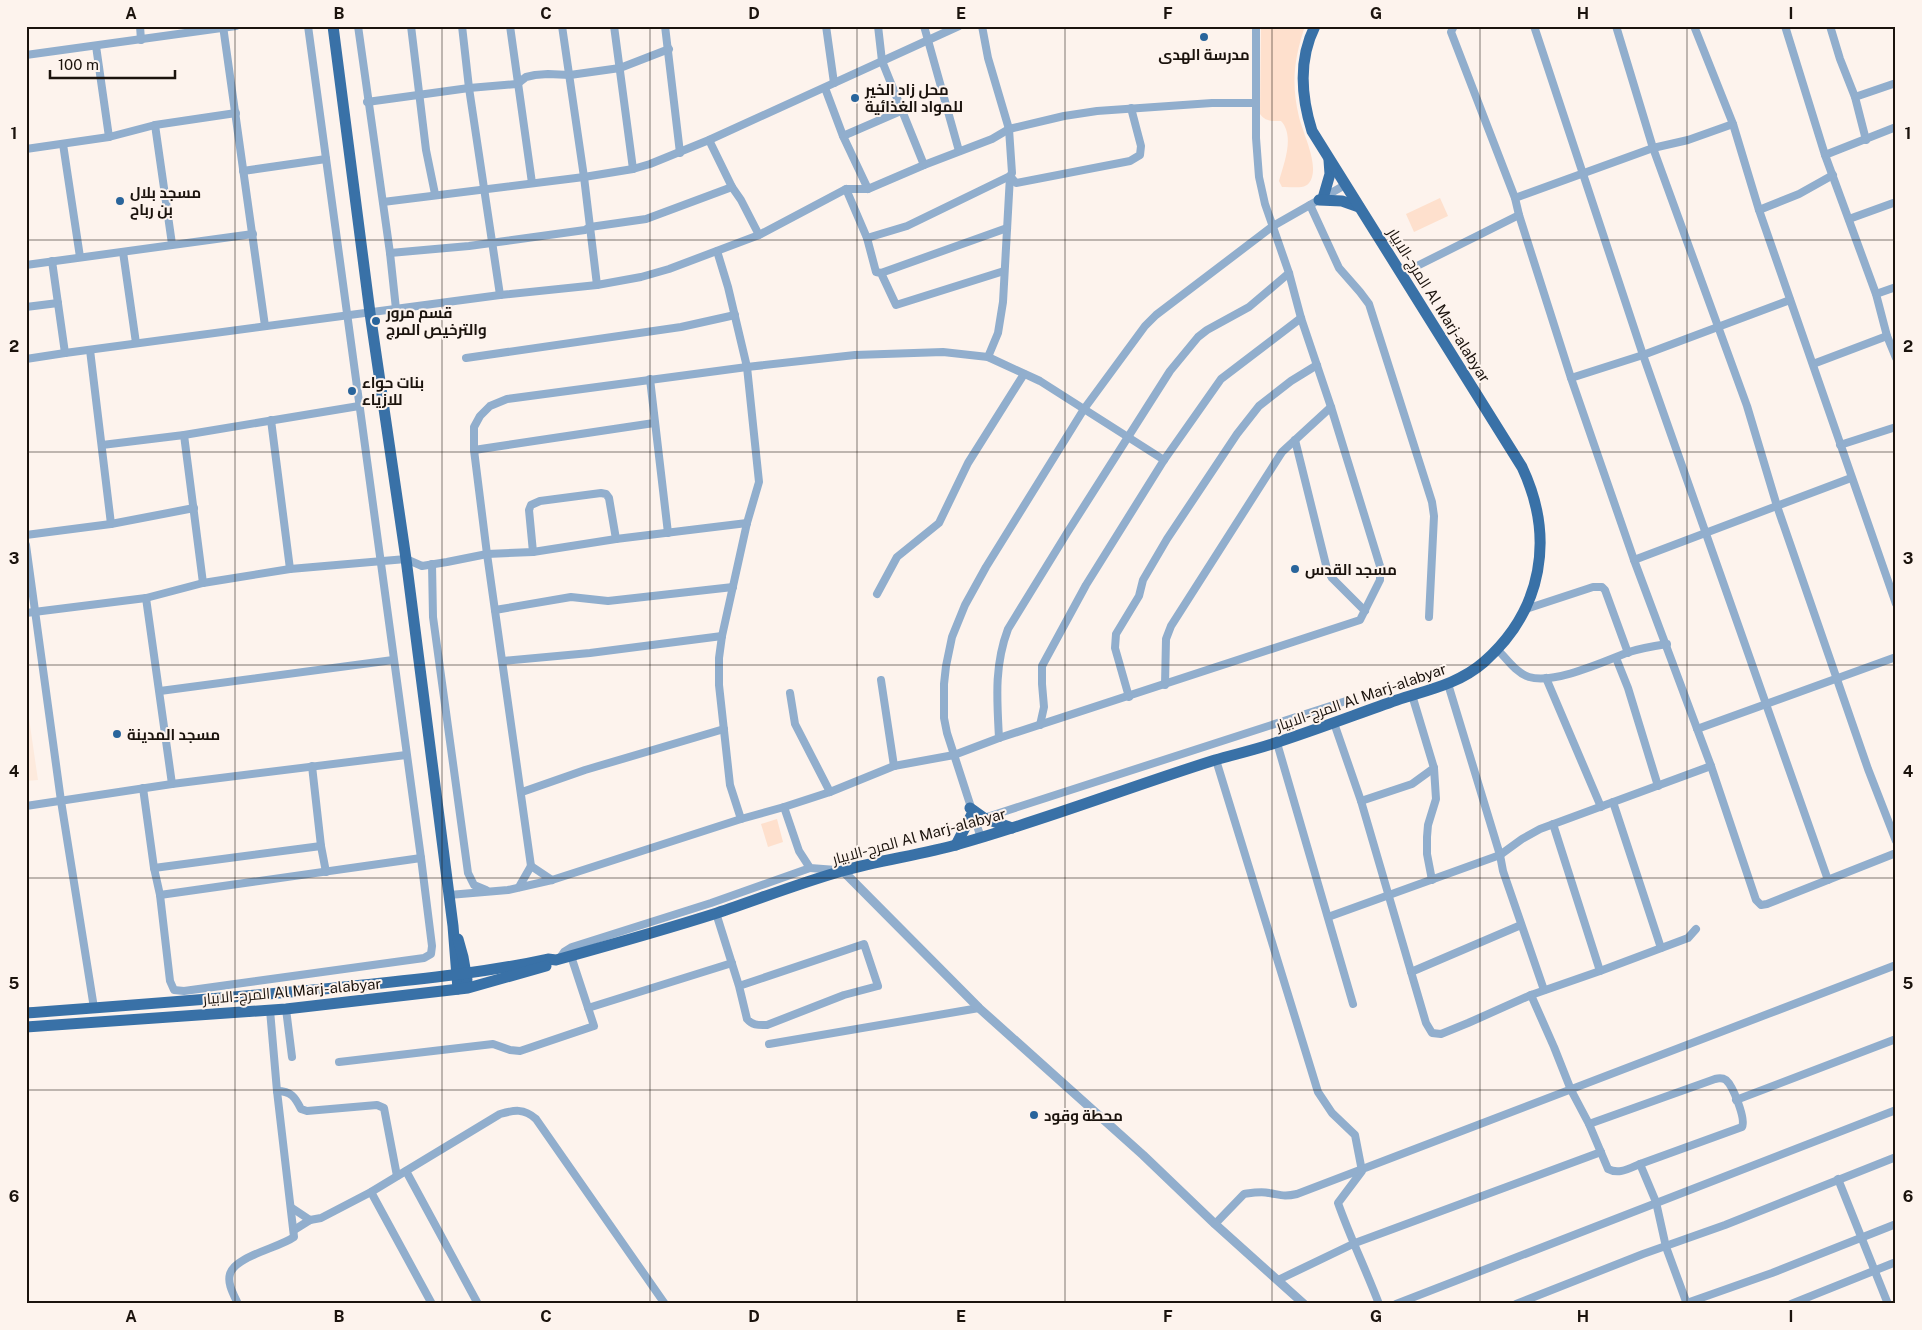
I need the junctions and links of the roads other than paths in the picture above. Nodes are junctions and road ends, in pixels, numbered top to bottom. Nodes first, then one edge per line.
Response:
1 (140, 26) edge
2 (236, 26) edge
3 (308, 26) edge
4 (333, 26) edge
5 (358, 26) edge
6 (412, 26) edge
7 (462, 26) edge
8 (510, 26) edge
9 (562, 26) edge
10 (614, 26) edge
11 (665, 26) edge
12 (826, 26) edge
13 (878, 26) edge
14 (924, 26) edge
15 (959, 26) edge
16 (982, 26) edge
17 (1256, 26) edge
18 (1315, 26) edge
19 (1454, 26) edge
20 (1534, 26) edge
21 (1616, 26) edge
22 (1694, 26) edge
23 (1785, 26) edge
24 (1830, 26) edge
25 (223, 27) edge
26 (141, 40) junction
27 (926, 40) junction
28 (96, 46) junction
29 (669, 49) junction
30 (26, 55) edge
31 (882, 61) junction
32 (620, 68) junction
33 (570, 76) junction
34 (834, 83) junction
35 (1896, 83) edge
36 (518, 84) junction
37 (469, 88) junction
38 (824, 88) junction
39 (420, 95) junction
40 (1855, 97) junction
41 (367, 102) junction
42 (1255, 104) junction
43 (1131, 108) junction
44 (903, 110) junction
45 (236, 113) junction
46 (1733, 124) junction
47 (155, 125) junction
48 (1896, 128) edge
49 (1009, 129) junction
50 (843, 136) junction
51 (109, 137) junction
52 (710, 140) junction
53 (1866, 140) junction
54 (63, 144) junction
55 (1653, 148) junction
56 (26, 149) edge
57 (959, 151) junction
58 (680, 153) junction
59 (1825, 155) junction
60 (1329, 158) junction
61 (326, 159) junction
62 (924, 165) junction
63 (634, 169) junction
64 (243, 171) junction
65 (1582, 173) junction
66 (1833, 175) junction
67 (1010, 176) junction
68 (584, 177) junction
69 (532, 183) junction
70 (1345, 185) junction
71 (732, 187) junction
72 (485, 188) junction
73 (846, 189) junction
74 (868, 189) junction
75 (435, 194) junction
76 (1515, 198) junction
77 (1317, 201) junction
78 (383, 202) junction
79 (1896, 202) edge
80 (1359, 207) junction
81 (1758, 210) junction
82 (1519, 215) junction
83 (1850, 219) junction
84 (1273, 226) junction
85 (590, 227) junction
86 (1007, 228) junction
87 (253, 234) junction
88 (760, 235) junction
89 (866, 238) junction
90 (493, 242) junction
91 (172, 244) junction
92 (716, 251) junction
93 (123, 252) junction
94 (390, 253) junction
95 (80, 257) junction
96 (52, 261) junction
97 (26, 265) edge
98 (1004, 271) junction
99 (881, 273) junction
100 (1289, 273) junction
101 (1401, 274) junction
102 (597, 285) junction
103 (1896, 287) edge
104 (1876, 294) junction
105 (500, 295) junction
106 (1790, 300) junction
107 (58, 302) junction
108 (26, 307) edge
109 (396, 309) junction
110 (370, 314) junction
111 (735, 315) junction
112 (346, 316) junction
113 (1301, 318) junction
114 (265, 326) junction
115 (1717, 328) junction
116 (1887, 336) junction
117 (136, 343) junction
118 (90, 350) junction
119 (65, 352) junction
120 (1643, 356) junction
121 (466, 358) dead end
122 (988, 358) junction
123 (1896, 358) edge
124 (26, 360) edge
125 (1813, 364) junction
126 (1317, 365) junction
127 (746, 367) junction
128 (1024, 374) junction
129 (1571, 378) junction
130 (650, 379) junction
131 (359, 406) junction
132 (1331, 407) junction
133 (1084, 409) junction
134 (271, 420) junction
135 (654, 423) junction
136 (1896, 427) edge
137 (184, 435) junction
138 (1129, 437) junction
139 (1295, 440) junction
140 (102, 445) junction
141 (1840, 445) junction
142 (474, 450) junction
143 (1164, 460) junction
144 (1850, 478) junction
145 (1777, 506) junction
146 (194, 508) junction
147 (111, 524) junction
148 (747, 524) junction
149 (668, 532) junction
150 (1706, 534) junction
151 (26, 535) edge
152 (616, 539) junction
153 (26, 545) edge
154 (533, 552) junction
155 (487, 554) junction
156 (406, 559) junction
157 (381, 560) junction
158 (1634, 560) junction
159 (432, 564) junction
160 (290, 570) junction
161 (203, 582) junction
162 (733, 587) junction
163 (877, 594) dead end
164 (146, 598) junction
165 (1896, 604) edge
166 (1526, 609) junction
167 (495, 610) junction
168 (1365, 611) junction
169 (36, 612) junction
170 (26, 613) edge
171 (1429, 617) dead end
172 (722, 636) junction
173 (1667, 644) junction
174 (1497, 649) junction
175 (1628, 653) junction
176 (1896, 657) edge
177 (1616, 658) junction
178 (393, 660) junction
179 (503, 661) junction
180 (1546, 678) junction
181 (1836, 678) junction
182 (881, 680) dead end
183 (1448, 684) junction
184 (1165, 685) junction
185 (160, 692) junction
186 (790, 693) dead end
187 (1412, 695) junction
188 (1129, 697) junction
189 (1346, 701) dead end
190 (1765, 704) junction
191 (1334, 722) junction
192 (1040, 726) junction
193 (724, 729) junction
194 (1697, 729) junction
195 (999, 738) junction
196 (1277, 743) junction
197 (406, 754) junction
198 (954, 755) junction
199 (1163, 759) junction
200 (1216, 760) junction
201 (312, 766) junction
202 (894, 766) junction
203 (1712, 766) junction
204 (1434, 768) junction
205 (1168, 775) junction
206 (172, 784) junction
207 (1658, 786) junction
208 (143, 788) junction
209 (522, 792) junction
210 (830, 792) junction
211 (60, 801) junction
212 (1361, 801) junction
213 (1613, 802) junction
214 (26, 806) edge
215 (784, 807) junction
216 (1602, 807) junction
217 (971, 811) junction
218 (984, 818) junction
219 (741, 819) junction
220 (1553, 824) junction
221 (1012, 828) junction
222 (980, 838) junction
223 (1896, 841) edge
224 (956, 845) junction
225 (321, 846) junction
226 (1896, 853) edge
227 (1500, 855) junction
228 (421, 858) junction
229 (531, 866) junction
230 (154, 868) junction
231 (810, 868) junction
232 (843, 871) junction
233 (326, 872) junction
234 (552, 880) junction
235 (1432, 880) junction
236 (1828, 880) junction
237 (519, 887) junction
238 (488, 891) junction
239 (160, 895) junction
240 (449, 895) junction
241 (1388, 896) junction
242 (716, 913) junction
243 (1328, 917) junction
244 (1521, 925) junction
245 (1696, 928) dead end
246 (1661, 948) junction
247 (458, 955) junction
248 (571, 956) junction
249 (558, 960) junction
250 (732, 962) junction
251 (1896, 965) edge
252 (485, 971) junction
253 (1600, 971) junction
254 (1411, 972) junction
255 (461, 974) junction
256 (437, 978) junction
257 (739, 986) junction
258 (463, 988) junction
259 (1544, 990) junction
260 (1531, 994) junction
261 (1353, 1004) dead end
262 (94, 1008) junction
263 (588, 1008) junction
264 (979, 1008) junction
265 (286, 1009) junction
266 (270, 1010) junction
267 (26, 1013) edge
268 (26, 1027) edge
269 (1896, 1040) edge
270 (769, 1044) dead end
271 (292, 1057) dead end
272 (339, 1062) dead end
273 (1572, 1090) junction
274 (277, 1091) junction
275 (1736, 1100) junction
276 (1896, 1110) edge
277 (1589, 1124) junction
278 (1602, 1152) junction
279 (1896, 1157) edge
280 (1640, 1164) junction
281 (406, 1171) junction
282 (1362, 1171) junction
283 (397, 1176) junction
284 (1838, 1179) junction
285 (370, 1192) junction
286 (1656, 1202) junction
287 (292, 1208) junction
288 (310, 1220) junction
289 (1215, 1224) junction
290 (1896, 1224) edge
291 (294, 1230) junction
292 (1862, 1237) junction
293 (1355, 1243) junction
294 (1666, 1247) junction
295 (1896, 1262) edge
296 (1875, 1271) junction
297 (1278, 1280) junction
298 (1686, 1303) edge
299 (238, 1304) edge
300 (432, 1304) edge
301 (478, 1304) edge
302 (665, 1304) edge
303 (1304, 1304) edge
304 (1379, 1304) edge
305 (1396, 1304) edge
306 (1516, 1304) edge
307 (1791, 1304) edge
308 (1888, 1304) edge

1 - 26 street
2 - 25 street
3 - 61 street
4 - 110 main road
5 - 41 street
6 - 39 street
7 - 37 street
8 - 36 street
9 - 33 street
10 - 32 street
11 - 29 street
12 - 34 street
13 - 31 street
14 - 27 street
15 - 27 street
16 - 49 street
17 - 42 street
18 - 60 main road, المرج-الابيار Al Marj-alabyar
19 - 76 street
20 - 65 street
21 - 55 street
22 - 46 street
23 - 59 street
24 - 40 street
25 - 26 street
25 - 45 street
26 - 28 street
27 - 31 street
27 - 57 street
28 - 30 street
28 - 51 street
29 - 32 street
29 - 58 street
31 - 34 street
31 - 44 street
32 - 33 street
32 - 63 street
33 - 36 street
33 - 68 street
34 - 38 street
35 - 40 street
36 - 37 street
36 - 69 street
37 - 39 street
37 - 72 street
38 - 50 street
38 - 52 street
39 - 41 street
39 - 75 street
40 - 53 street
41 - 78 street
42 - 43 street
42 - 84 street
43 - 49 street
43 - 67 street
44 - 50 street
44 - 62 street
45 - 47 street
45 - 64 street
46 - 55 street
46 - 81 street
47 - 51 street
47 - 91 street
48 - 53 street
49 - 57 street
49 - 67 street
50 - 74 street
51 - 54 street
52 - 58 street
52 - 71 street
53 - 59 street
54 - 56 street
54 - 95 street
55 - 65 street
55 - 115 street
57 - 62 street
58 - 63 street
59 - 66 street
60 - 70 main road, المرج-الابيار Al Marj-alabyar
60 - 77 main road
61 - 64 street
61 - 112 street
62 - 74 street
63 - 68 street
64 - 87 street
65 - 76 street
65 - 120 street
66 - 81 street
66 - 83 street
67 - 86 street
67 - 89 street
68 - 69 street
68 - 85 street
69 - 72 street
70 - 77 street
70 - 80 main road, المرج-الابيار Al Marj-alabyar
71 - 85 street
71 - 88 street
72 - 75 street
72 - 90 street
73 - 74 street
73 - 88 street
73 - 89 street
75 - 78 street
76 - 82 street
77 - 80 main road
77 - 84 street
77 - 171 street
78 - 94 street
79 - 83 street
80 - 101 main road, المرج-الابيار Al Marj-alabyar
81 - 106 street
82 - 101 street
82 - 129 street
83 - 104 street
84 - 100 street
84 - 133 street
85 - 90 street
85 - 102 street
86 - 98 street
86 - 99 street
87 - 91 street
87 - 114 street
88 - 92 street
89 - 99 street
90 - 94 street
90 - 105 street
91 - 93 street
92 - 102 street
92 - 111 street
93 - 95 street
93 - 117 street
94 - 109 street
95 - 96 street
96 - 97 street
96 - 107 street
98 - 99 street
98 - 122 street
100 - 113 street
100 - 138 street
101 - 166 main road, المرج-الابيار Al Marj-alabyar
102 - 105 street
103 - 104 street
104 - 116 street
105 - 109 street
106 - 115 street
106 - 125 street
107 - 108 street
107 - 119 street
109 - 110 street
110 - 112 street
110 - 156 main road
111 - 121 street
111 - 127 street
112 - 114 street
112 - 131 street
113 - 126 street
113 - 143 street
114 - 117 street
115 - 120 street
115 - 145 street
116 - 123 street
116 - 125 street
117 - 118 street
118 - 119 street
118 - 140 street
119 - 124 street
120 - 129 street
120 - 150 street
122 - 127 street
122 - 128 street
125 - 141 street
126 - 132 street
126 - 188 street
127 - 130 street
127 - 148 street
128 - 133 street
128 - 163 street
129 - 158 street
130 - 135 street
130 - 142 street
131 - 134 street
131 - 157 street
132 - 139 street
132 - 168 street
133 - 138 street
133 - 198 street
134 - 137 street
134 - 160 street
135 - 142 street
135 - 149 street
136 - 141 street
137 - 140 street
137 - 146 street
138 - 143 street
138 - 195 street
139 - 168 street
139 - 184 street
140 - 147 street
141 - 144 street
142 - 155 street
143 - 192 street
144 - 145 street
144 - 165 street
145 - 150 street
145 - 181 street
146 - 147 street
146 - 161 street
147 - 151 street
148 - 149 street
148 - 162 street
149 - 152 street
150 - 158 street
150 - 190 street
152 - 154 street
152 - 154 street
153 - 169 street
154 - 155 street
155 - 159 street
155 - 167 street
156 - 157 street
156 - 159 street
156 - 240 main road
157 - 160 street
157 - 178 street
158 - 173 street
159 - 238 street
160 - 161 street
161 - 164 street
162 - 167 street
162 - 172 street
164 - 169 street
164 - 185 street
166 - 174 main road, المرج-الابيار Al Marj-alabyar
166 - 175 street
167 - 179 street
168 - 184 street
169 - 170 street
169 - 211 street
172 - 179 street
172 - 193 street
173 - 175 street
173 - 194 street
174 - 180 street
174 - 183 main road, المرج-الابيار Al Marj-alabyar
175 - 177 street
176 - 181 street
177 - 180 street
177 - 207 street
178 - 185 street
178 - 197 street
179 - 209 street
180 - 216 street
181 - 190 street
181 - 223 street
182 - 202 street
183 - 187 main road, المرج-الابيار Al Marj-alabyar
183 - 227 street
184 - 188 street
185 - 206 street
186 - 210 street
187 - 191 main road, المرج-الابيار Al Marj-alabyar
187 - 204 street
188 - 192 street
189 - 199 street
190 - 194 street
190 - 236 street
191 - 196 main road, المرج-الابيار Al Marj-alabyar
191 - 212 street
192 - 195 street
193 - 209 street
193 - 219 street
194 - 203 street
195 - 198 street
196 - 200 main road, المرج-الابيار Al Marj-alabyar
196 - 243 street
197 - 201 street
197 - 228 street
198 - 202 street
198 - 217 street
199 - 205 street
199 - 218 street
200 - 205 main road, المرج-الابيار Al Marj-alabyar
200 - 282 street
201 - 206 street
201 - 225 street
202 - 210 street
203 - 207 street
203 - 236 street
204 - 212 street
204 - 235 street
205 - 221 main road, المرج-الابيار Al Marj-alabyar
206 - 208 street
207 - 213 street
208 - 211 street
208 - 230 street
209 - 229 street
210 - 215 street
211 - 214 street
211 - 262 street
212 - 241 street
213 - 216 street
213 - 246 street
215 - 219 street
215 - 231 street
216 - 220 street
217 - 218 main road
217 - 222 street
217 - 224 main road
218 - 221 main road
219 - 234 street
220 - 227 street
220 - 253 street
221 - 222 main road, المرج-الابيار Al Marj-alabyar
222 - 224 main road, المرج-الابيار Al Marj-alabyar
224 - 232 main road, المرج-الابيار Al Marj-alabyar
225 - 230 street
225 - 233 street
226 - 236 street
227 - 235 street
227 - 244 street
228 - 233 street
228 - 239 street
229 - 234 street
229 - 237 street
230 - 239 street
231 - 232 street
231 - 249 street
232 - 242 main road, المرج-الابيار Al Marj-alabyar
232 - 264 street
233 - 239 street
234 - 237 street
235 - 241 street
237 - 238 street
238 - 240 street
240 - 247 main road
241 - 243 street
241 - 254 street
242 - 248 main road, المرج-الابيار Al Marj-alabyar
242 - 250 street
243 - 261 street
244 - 254 street
244 - 259 street
245 - 246 street
246 - 253 street
247 - 252 main road
247 - 255 main road
247 - 256 main road
248 - 249 main road, المرج-الابيار Al Marj-alabyar
248 - 263 street
249 - 252 main road, المرج-الابيار Al Marj-alabyar
249 - 258 main road, المرج-الابيار Al Marj-alabyar
250 - 257 street
250 - 263 street
251 - 273 street
252 - 255 main road, المرج-الابيار Al Marj-alabyar
253 - 259 street
254 - 260 street
255 - 256 main road, المرج-الابيار Al Marj-alabyar
255 - 258 main road
256 - 262 main road, المرج-الابيار Al Marj-alabyar
257 - 257 street
258 - 265 main road, المرج-الابيار Al Marj-alabyar
259 - 260 street
260 - 273 street
262 - 267 main road, المرج-الابيار Al Marj-alabyar
263 - 272 street
264 - 270 street
264 - 289 street
265 - 266 main road, المرج-الابيار Al Marj-alabyar
265 - 271 street
266 - 268 main road, المرج-الابيار Al Marj-alabyar
266 - 274 street
269 - 275 street
273 - 277 street
273 - 282 street
274 - 283 street
274 - 287 street
275 - 277 street
275 - 280 street
276 - 286 street
277 - 278 street
278 - 280 street
278 - 293 street
279 - 284 street
280 - 286 street
281 - 283 street
281 - 301 street
281 - 302 street
282 - 289 street
282 - 293 street
283 - 285 street
284 - 292 street
284 - 294 street
285 - 288 street
285 - 300 street
286 - 294 street
286 - 305 street
287 - 288 street
287 - 291 street
288 - 291 street
289 - 297 street
290 - 292 street
291 - 299 street
292 - 296 street
292 - 298 street
293 - 297 street
293 - 304 street
294 - 298 street
294 - 306 street
295 - 296 street
296 - 307 street
296 - 308 street
297 - 303 street

